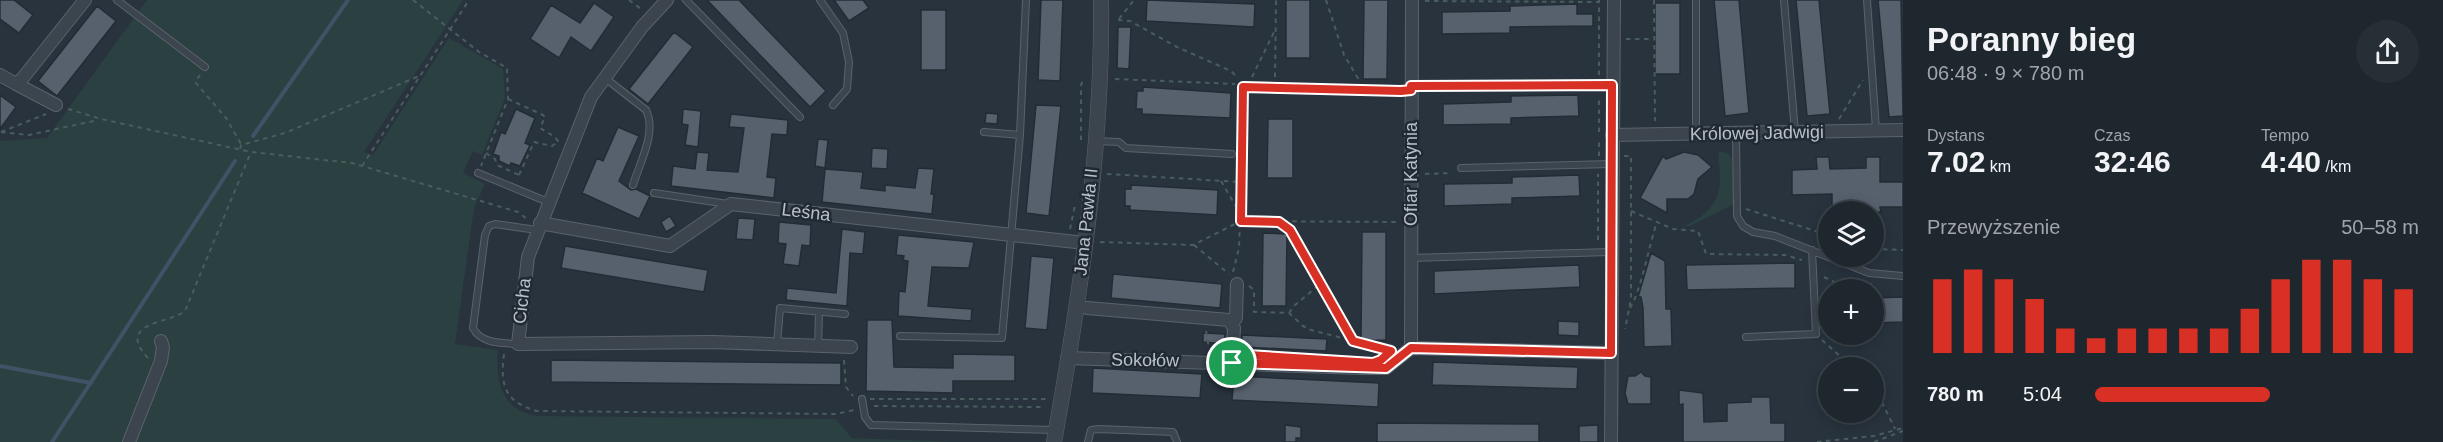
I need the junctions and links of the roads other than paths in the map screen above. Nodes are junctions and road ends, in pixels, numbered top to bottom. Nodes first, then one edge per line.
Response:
1 (85, 0) edge
2 (117, 0) edge
3 (667, 0) edge
4 (686, 0) edge
5 (819, 0) edge
6 (1026, 0) edge
7 (1101, 0) edge
8 (1614, 0) edge
9 (1696, 0) edge
10 (1784, 0) edge
11 (1867, 0) edge
12 (1415, 1) edge
13 (205, 67) road end
14 (0, 75) edge
15 (606, 78) junction
16 (16, 84) junction
17 (1612, 85) junction
18 (1243, 86) road end
19 (1411, 88) junction
20 (56, 105) dead end
21 (833, 105) dead end
22 (800, 117) dead end
23 (1903, 130) edge
24 (1876, 131) junction
25 (984, 132) dead end
26 (1796, 133) junction
27 (1696, 134) junction
28 (1736, 134) junction
29 (1020, 135) junction
30 (1612, 135) junction
31 (1088, 143) junction
32 (1232, 154) dead end
33 (1616, 160) junction
34 (1461, 170) road end
35 (478, 173) road end
36 (633, 185) dead end
37 (654, 193) dead end
38 (548, 202) junction
39 (731, 204) junction
40 (538, 226) junction
41 (1012, 235) junction
42 (1091, 242) junction
43 (1812, 250) junction
44 (1610, 252) junction
45 (1410, 258) junction
46 (1903, 276) edge
47 (1235, 280) road end
48 (1087, 308) dead end
49 (819, 312) junction
50 (845, 314) dead end
51 (1232, 323) junction
52 (900, 336) dead end
53 (1746, 337) dead end
54 (161, 341) dead end
55 (518, 344) junction
56 (777, 345) junction
57 (823, 347) junction
58 (851, 347) dead end
59 (1411, 348) junction
60 (1611, 353) junction
61 (1067, 358) junction
62 (1232, 363) junction
63 (862, 399) road end
64 (1055, 436) edge
65 (129, 442) edge
66 (1088, 442) edge
67 (1177, 442) edge
68 (1611, 442) edge

1 - 16 street
2 - 13 lane
3 - 15 street, Cicha
4 - 22 lane
5 - 21 lane
6 - 29 lane
7 - 31 street, Jana Pawła II
8 - 17 street
9 - 27 lane
10 - 26 lane
11 - 24 lane
12 - 19 street, Ofiar Katynia
14 - 16 street
15 - 36 lane
15 - 38 street, Cicha
16 - 20 street
17 - 19 lane
17 - 30 street
18 - 19 lane
19 - 45 street, Ofiar Katynia
23 - 24 street, Królowej Jadwigi
24 - 26 street, Królowej Jadwigi
25 - 29 lane
26 - 28 street, Królowej Jadwigi
27 - 28 street, Królowej Jadwigi
27 - 30 street, Królowej Jadwigi
28 - 43 lane
29 - 41 lane
30 - 33 street
31 - 32 lane
31 - 42 street, Jana Pawła II
33 - 34 lane
33 - 44 street
35 - 38 lane
37 - 39 lane
38 - 40 street, Cicha
39 - 40 street
39 - 41 street, Leśna
40 - 55 street, Cicha
40 - 55 lane
41 - 42 street, Leśna
41 - 52 lane
42 - 61 street, Jana Pawła II
43 - 46 lane
43 - 53 lane
44 - 45 lane
44 - 60 street
45 - 59 street, Ofiar Katynia
47 - 51 street
48 - 51 street
49 - 50 lane
49 - 56 lane
49 - 57 lane
51 - 62 street
54 - 65 street
55 - 56 street, Cicha
56 - 57 street, Cicha
57 - 58 street, Cicha
59 - 60 street
59 - 62 street, Sokołów
60 - 68 street
61 - 62 street, Sokołów
61 - 64 street, Jana Pawła II
63 - 64 lane
66 - 67 lane

